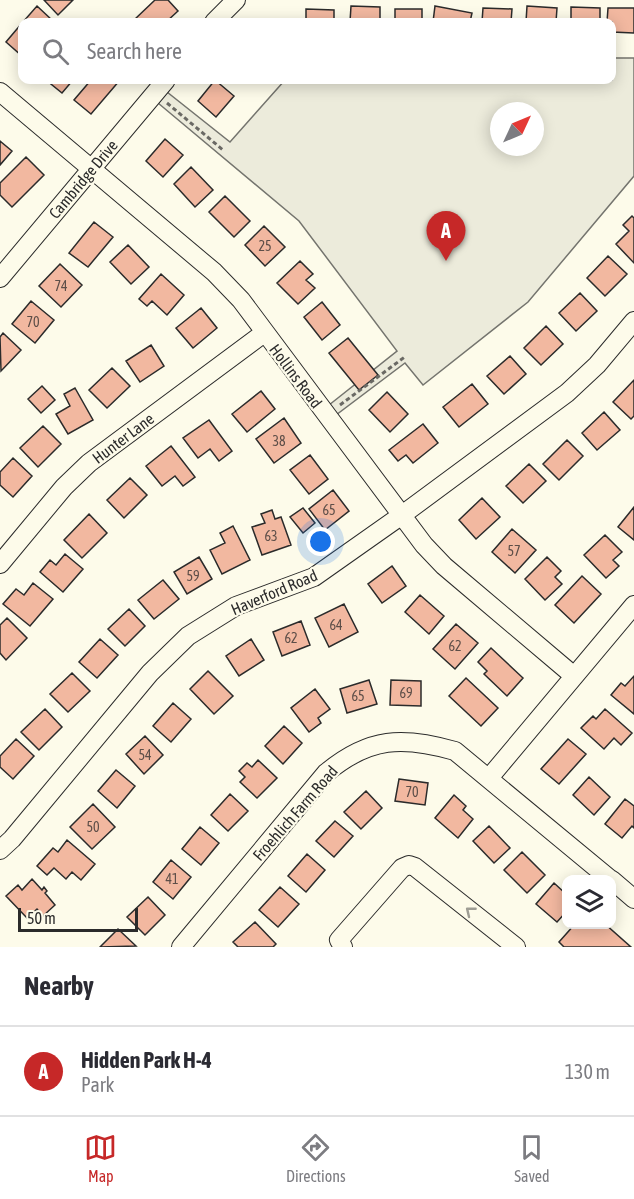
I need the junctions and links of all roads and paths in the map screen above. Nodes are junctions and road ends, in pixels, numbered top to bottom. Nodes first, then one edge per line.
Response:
1 (236, 0) edge
2 (218, 18) edge
3 (160, 86) edge
4 (0, 92) edge
5 (223, 150) dead end
6 (91, 170) junction
7 (0, 278) edge
8 (634, 321) edge
9 (264, 333) junction
10 (406, 356) dead end
11 (327, 416) junction
12 (402, 515) junction
13 (0, 564) edge
14 (634, 605) edge
15 (574, 676) junction
16 (489, 778) junction
17 (0, 850) edge
18 (605, 875) edge
19 (616, 884) edge
20 (633, 896) edge
21 (182, 947) edge
22 (343, 947) edge
23 (516, 947) edge

1 - 2 street
3 - 5 path
3 - 6 street, Cambridge Drive
4 - 6 street, Hollins Road
6 - 7 street, Cambridge Drive
6 - 9 street, Hollins Road
8 - 12 street, Haverford Road
9 - 11 street, Hollins Road
9 - 13 street, Hunter Lane
10 - 11 path
11 - 12 street, Hollins Road
12 - 15 street, Hollins Road
12 - 17 street, Haverford Road
14 - 15 street
15 - 16 street
16 - 18 street, Froehlich Farm Road
16 - 21 street, Froehlich Farm Road
19 - 20 street, Froehlich Farm Road
23 -> 22 street

